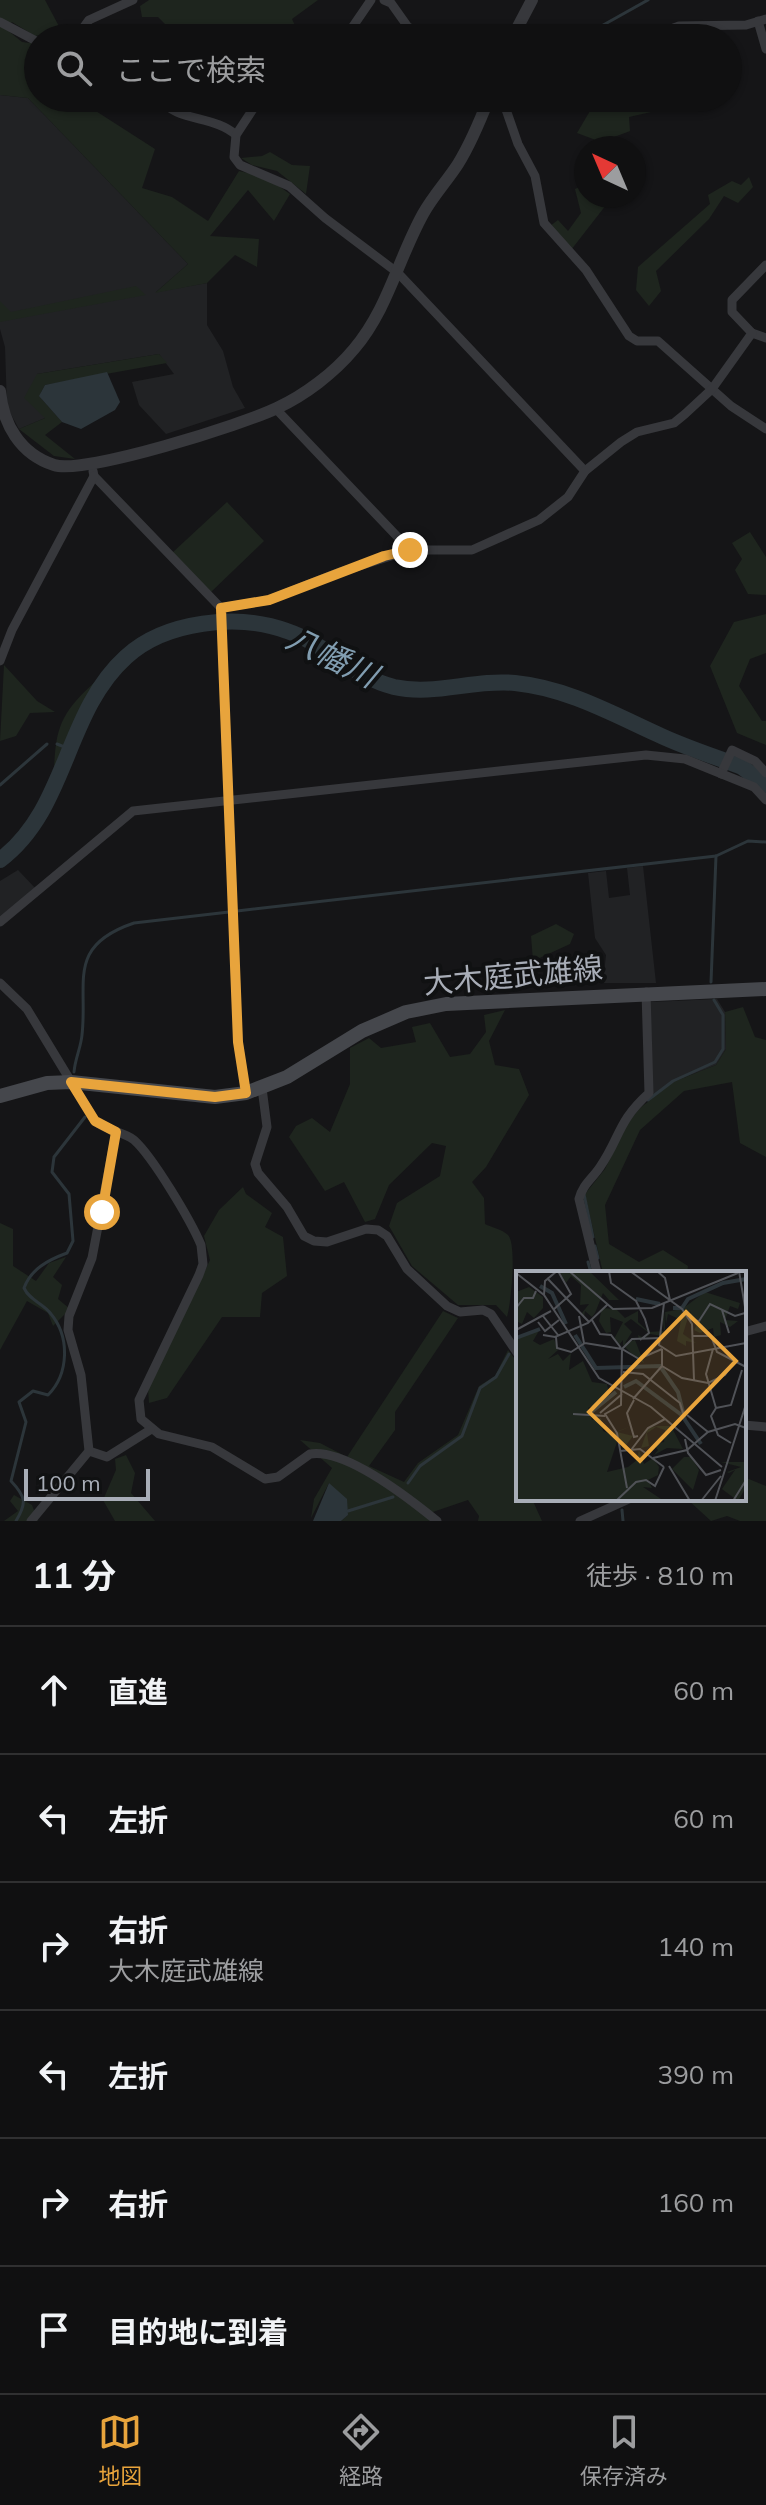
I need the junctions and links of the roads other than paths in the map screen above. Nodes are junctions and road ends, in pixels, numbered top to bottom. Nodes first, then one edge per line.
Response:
1 (133, 0) edge
2 (371, 0) edge
3 (384, 0) edge
4 (532, 0) edge
5 (762, 20) edge
6 (0, 22) edge
7 (86, 24) edge
8 (355, 24) edge
9 (406, 24) edge
10 (519, 24) edge
11 (732, 24) edge
12 (24, 35) edge
13 (766, 49) edge
14 (178, 112) edge
15 (251, 112) edge
16 (483, 112) edge
17 (507, 112) edge
18 (236, 135) junction
19 (766, 265) edge
20 (398, 273) junction
21 (752, 333) junction
22 (766, 338) edge
23 (712, 389) junction
24 (0, 391) edge
25 (276, 409) junction
26 (766, 429) edge
27 (93, 471) junction
28 (585, 471) junction
29 (410, 550) junction
30 (221, 610) junction
31 (0, 661) edge
32 (766, 773) edge
33 (721, 774) junction
34 (228, 800) junction
35 (766, 800) edge
36 (0, 922) edge
37 (0, 983) edge
38 (766, 989) edge
39 (646, 992) junction
40 (71, 1082) junction
41 (262, 1088) junction
42 (246, 1093) junction
43 (0, 1096) edge
44 (116, 1132) junction
45 (597, 1271) edge
46 (766, 1326) edge
47 (746, 1331) edge
48 (516, 1351) edge
49 (746, 1425) edge
50 (766, 1427) edge
51 (150, 1430) junction
52 (89, 1451) junction
53 (611, 1503) edge
54 (31, 1521) edge
55 (437, 1521) edge
56 (580, 1521) edge

1 - 7 street
2 - 8 street
3 - 9 street
4 - 10 street
5 - 11 street
5 - 13 street
6 - 12 street
14 - 18 street
15 - 18 street
16 - 20 street
17 - 23 street
18 - 20 street
19 - 21 street
20 - 25 street
20 - 28 street
21 - 22 street
21 - 23 street
23 - 26 street
23 - 28 street
24 - 27 street
25 - 27 street
25 - 29 street
27 - 30 street
27 - 31 street
28 - 29 street
29 - 30 street
30 - 34 street
32 - 33 street
33 - 34 street
33 - 35 street
34 - 36 street
34 - 42 street
37 - 40 street
38 - 39 main road, 大木庭武雄線
39 - 41 main road, 大木庭武雄線
39 - 45 street
40 - 42 main road, 大木庭武雄線
40 - 43 main road, 大木庭武雄線
40 - 44 street
41 - 42 main road, 大木庭武雄線
41 - 48 street
44 - 51 street
44 - 52 street
46 - 47 street
49 - 50 street
51 - 52 street
51 - 55 street
52 - 54 street
53 - 56 street

